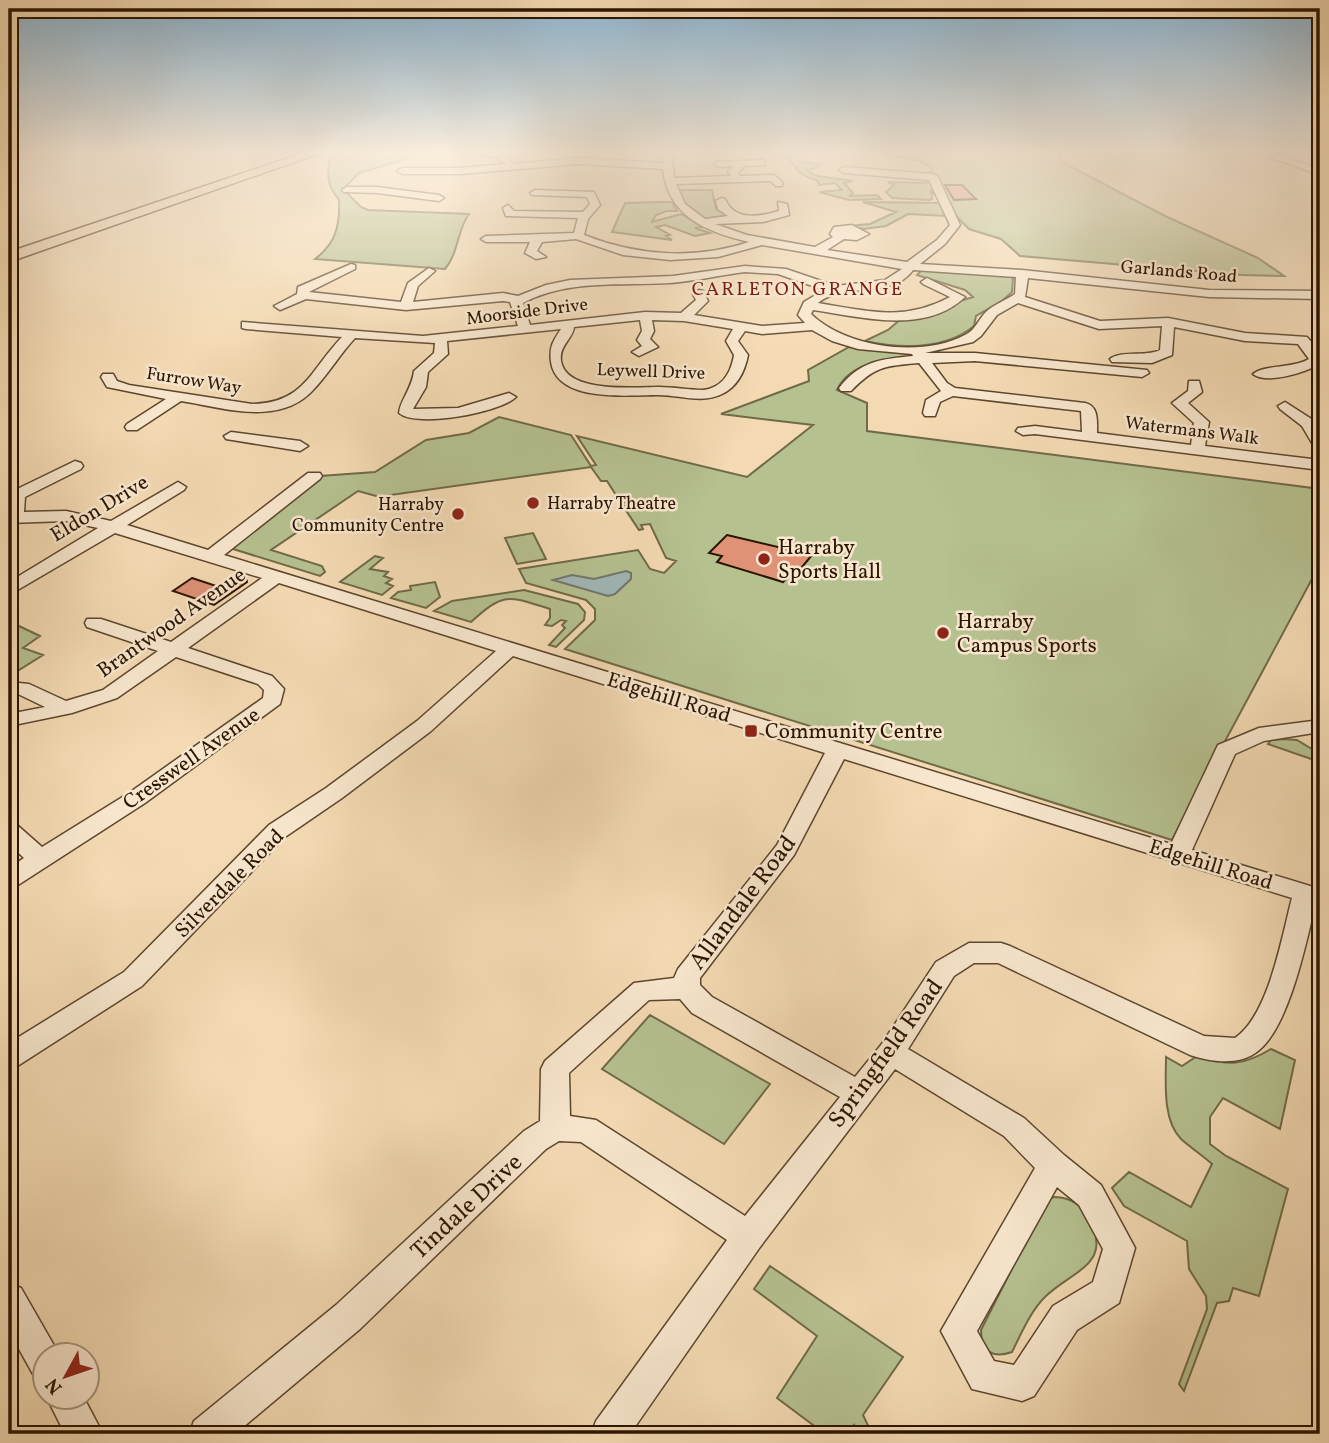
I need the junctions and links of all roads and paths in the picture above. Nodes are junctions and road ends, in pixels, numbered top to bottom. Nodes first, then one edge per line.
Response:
1 (93, 219) edge
2 (119, 219) edge
3 (583, 219) edge
4 (699, 219) edge
5 (724, 219) edge
6 (954, 219) edge
7 (704, 222) junction
8 (579, 236) junction
9 (842, 236) dead end
10 (486, 239) dead end
11 (539, 239) junction
12 (762, 241) junction
13 (9, 247) edge
14 (817, 251) junction
15 (518, 254) dead end
16 (9, 257) edge
17 (910, 266) junction
18 (351, 267) dead end
19 (429, 271) dead end
20 (1022, 273) junction
21 (927, 282) dead end
22 (499, 283) dead end
23 (835, 290) junction
24 (304, 295) junction
25 (1320, 295) edge
26 (503, 297) junction
27 (716, 297) dead end
28 (1018, 299) junction
29 (519, 300) junction
30 (808, 305) junction
31 (280, 306) dead end
32 (406, 306) junction
33 (645, 316) junction
34 (684, 317) junction
35 (1168, 322) junction
36 (567, 323) junction
37 (246, 325) dead end
38 (813, 326) junction
39 (525, 327) junction
40 (740, 328) junction
41 (350, 336) junction
42 (441, 339) junction
43 (667, 351) dead end
44 (920, 354) junction
45 (1068, 358) dead end
46 (1142, 373) dead end
47 (1261, 374) dead end
48 (108, 377) dead end
49 (1194, 384) dead end
50 (846, 388) dead end
51 (1086, 388) junction
52 (951, 392) junction
53 (180, 396) junction
54 (509, 397) dead end
55 (1285, 406) dead end
56 (930, 413) dead end
57 (274, 419) junction
58 (132, 427) dead end
59 (1023, 431) dead end
60 (231, 436) dead end
61 (1090, 437) junction
62 (253, 438) junction
63 (1320, 445) edge
64 (300, 446) dead end
65 (1197, 451) junction
66 (1320, 465) edge
67 (75, 466) dead end
68 (314, 476) dead end
69 (178, 488) dead end
70 (12, 517) edge
71 (111, 526) junction
72 (210, 557) junction
73 (276, 577) junction
74 (9, 590) edge
75 (94, 623) dead end
76 (171, 649) junction
77 (510, 649) junction
78 (9, 688) edge
79 (65, 709) junction
80 (9, 720) edge
81 (1310, 728) edge
82 (1320, 744) edge
83 (838, 750) junction
84 (9, 831) edge
85 (1179, 853) junction
86 (39, 858) junction
87 (9, 878) edge
88 (1313, 896) edge
89 (686, 988) junction
90 (891, 1052) junction
91 (9, 1057) edge
92 (858, 1093) junction
93 (555, 1128) junction
94 (1053, 1165) junction
95 (749, 1236) junction
96 (9, 1299) edge
97 (33, 1342) edge
98 (73, 1412) edge
99 (621, 1430) edge
100 (85, 1434) edge
101 (207, 1434) edge

1 - 13 highway
2 - 16 highway
3 - 8 street
4 - 7 street
5 - 7 street
6 - 17 street
7 - 12 street, Garlands Road
8 - 11 street
8 - 12 street
9 - 14 street
10 - 11 street
11 - 15 street
12 - 14 street, Garlands Road
14 - 17 street, Garlands Road
17 - 20 street, Garlands Road
17 - 23 street
18 - 24 street
19 - 32 street
20 - 25 street, Garlands Road
20 - 28 street
21 - 30 street
22 - 26 street
23 - 29 street
23 - 30 street
24 - 31 street
24 - 32 street
26 - 29 street
26 - 32 street
27 - 34 street
28 - 35 street
28 - 44 street
29 - 39 street
30 - 38 street
33 - 34 street, Moorside Drive
33 - 36 street, Moorside Drive
33 - 43 street
34 - 40 street, Moorside Drive
35 - 45 street
35 - 47 street
36 - 39 street, Moorside Drive
36 - 40 street, Leywell Drive
37 - 41 street, Moorside Drive
38 - 40 street, Moorside Drive
38 - 44 street
39 - 42 street, Moorside Drive
41 - 42 street, Moorside Drive
41 - 57 street
42 - 54 street
44 - 50 street
44 - 51 street
44 - 52 street
46 - 51 street
48 - 53 street, Furrow Way
49 - 65 street
51 - 52 street
51 - 61 street
52 - 56 street
53 - 57 street, Furrow Way
53 - 58 street
55 - 63 street
57 - 62 street
59 - 61 street, Watermans Walk
60 - 62 street
61 - 65 street, Watermans Walk
62 - 64 street
65 - 66 street, Watermans Walk
67 - 70 street
68 - 72 street
69 - 71 street, Eldon Drive
70 - 71 street, Edgehill Road
71 - 72 street, Edgehill Road
71 - 74 street, Eldon Drive
72 - 73 street, Edgehill Road
73 - 76 street, Brantwood Avenue
73 - 77 street, Edgehill Road
75 - 76 street
76 - 79 street, Brantwood Avenue
76 - 86 street, Cresswell Avenue
77 - 83 street, Edgehill Road
77 - 91 street, Silverdale Road
78 - 79 street
79 - 80 street, Brantwood Avenue
81 - 82 street
81 - 85 street
83 - 85 street, Edgehill Road
83 - 89 street, Allandale Road
84 - 86 street
85 - 88 street, Edgehill Road
86 - 87 street, Cresswell Avenue
88 - 90 street, Springfield Road
89 - 92 street, Allandale Road
89 - 93 street
90 - 92 street, Springfield Road
90 - 94 street
92 - 95 street, Springfield Road
93 - 95 street
93 - 101 street, Tindale Drive
94 - 94 street
95 - 99 street, Springfield Road
96 - 97 street
98 - 100 street

